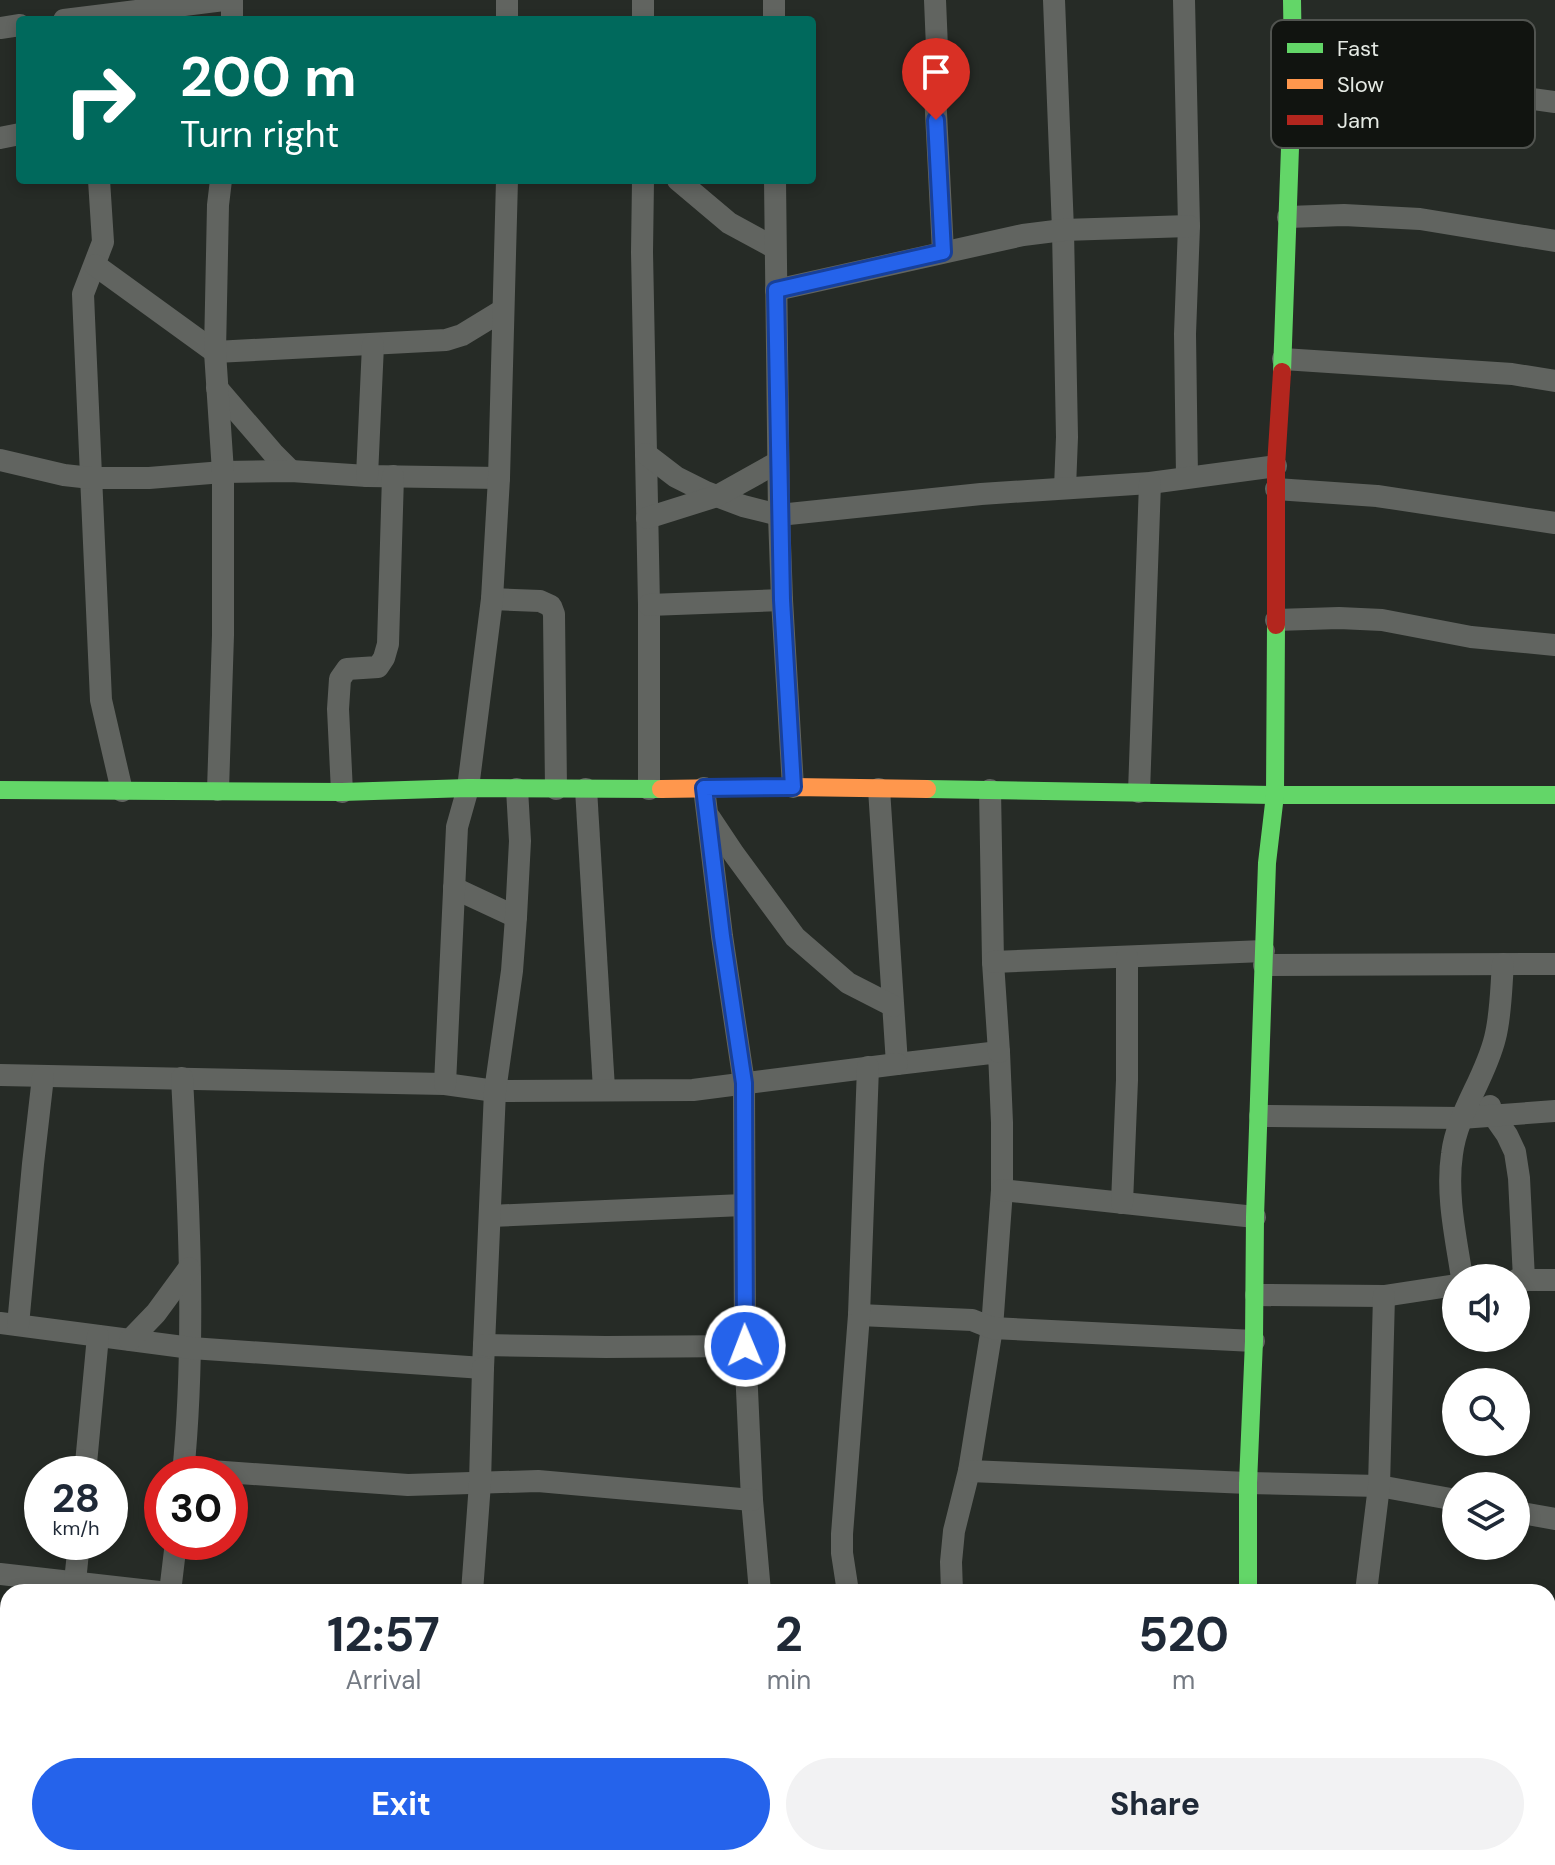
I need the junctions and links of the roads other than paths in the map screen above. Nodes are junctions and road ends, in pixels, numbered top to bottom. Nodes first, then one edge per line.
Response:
1 (224, 0) edge
2 (935, 0) edge
3 (1054, 0) edge
4 (1184, 0) edge
5 (1292, 0) edge
6 (96, 16) edge
7 (1292, 20) edge
8 (1535, 99) edge
9 (1555, 102) edge
10 (1290, 148) edge
11 (99, 184) edge
12 (221, 184) edge
13 (507, 184) edge
14 (643, 184) edge
15 (683, 184) edge
16 (775, 184) edge
17 (1288, 217) junction
18 (1189, 226) junction
19 (1063, 230) junction
20 (1555, 241) edge
21 (775, 248) junction
22 (943, 252) junction
23 (95, 265) junction
24 (776, 290) junction
25 (503, 310) junction
26 (373, 345) junction
27 (215, 352) junction
28 (1283, 359) junction
29 (1555, 381) edge
30 (217, 388) junction
31 (646, 454) junction
32 (0, 460) edge
33 (778, 462) junction
34 (1276, 466) junction
35 (291, 471) junction
36 (223, 472) junction
37 (367, 476) junction
38 (393, 476) junction
39 (1187, 477) junction
40 (91, 478) junction
41 (499, 478) junction
42 (1150, 483) junction
43 (1065, 488) junction
44 (1276, 489) junction
45 (717, 496) junction
46 (779, 515) junction
47 (647, 518) junction
48 (1555, 523) edge
49 (492, 599) junction
50 (782, 600) junction
51 (649, 605) junction
52 (1276, 620) junction
53 (1555, 645) edge
54 (793, 787) junction
55 (468, 788) junction
56 (704, 788) junction
57 (517, 789) junction
58 (556, 789) junction
59 (586, 789) junction
60 (649, 789) junction
61 (879, 789) junction
62 (0, 790) edge
63 (218, 790) junction
64 (990, 790) junction
65 (122, 791) junction
66 (342, 792) junction
67 (1139, 792) junction
68 (1275, 795) junction
69 (1555, 795) edge
70 (707, 812) junction
71 (454, 888) junction
72 (516, 917) junction
73 (1127, 957) junction
74 (1264, 958) junction
75 (993, 962) junction
76 (1503, 964) junction
77 (1555, 964) edge
78 (893, 1006) junction
79 (999, 1052) junction
80 (897, 1064) junction
81 (868, 1067) junction
82 (0, 1075) edge
83 (43, 1077) junction
84 (182, 1078) junction
85 (1480, 1079) junction
86 (744, 1083) junction
87 (445, 1084) junction
88 (604, 1089) junction
89 (495, 1091) junction
90 (1555, 1111) edge
91 (1493, 1115) junction
92 (1260, 1116) junction
93 (1461, 1118) junction
94 (1002, 1190) junction
95 (1122, 1203) junction
96 (743, 1205) junction
97 (490, 1216) junction
98 (1255, 1217) junction
99 (1460, 1264) edge
100 (1520, 1264) edge
101 (189, 1268) junction
102 (1530, 1279) edge
103 (1555, 1280) edge
104 (1442, 1287) edge
105 (1256, 1295) junction
106 (1384, 1296) junction
107 (859, 1315) junction
108 (9, 1324) edge
109 (992, 1328) junction
110 (98, 1336) junction
111 (130, 1340) junction
112 (1254, 1341) junction
113 (484, 1345) junction
114 (745, 1346) junction
115 (191, 1348) junction
116 (483, 1368) junction
117 (87, 1456) edge
118 (184, 1456) edge
119 (969, 1471) junction
120 (248, 1475) edge
121 (480, 1483) junction
122 (1248, 1483) junction
123 (1379, 1486) junction
124 (1442, 1497) edge
125 (752, 1500) junction
126 (1530, 1515) edge
127 (1555, 1519) edge
128 (77, 1560) edge
129 (174, 1560) edge
130 (0, 1574) edge
131 (75, 1582) junction
132 (83, 1584) edge
133 (171, 1584) edge
134 (473, 1584) edge
135 (759, 1584) edge
136 (847, 1584) edge
137 (952, 1584) edge
138 (1248, 1584) edge
139 (1367, 1584) edge

1 - 6 street
2 - 22 street
3 - 19 street
4 - 18 street
5 - 7 street
8 - 9 street
10 - 17 street
11 - 23 street
12 - 27 street
13 - 25 street
14 - 31 street
15 - 21 street
16 - 21 street
17 - 20 street
17 - 28 street
18 - 19 street
18 - 39 street
19 - 22 street
19 - 43 street
21 - 24 street
22 - 24 street
23 - 27 street
23 - 40 street
24 - 33 street
25 - 26 street
25 - 41 street
26 - 27 street
26 - 37 street
27 - 30 street
28 - 29 street
28 - 34 street
30 - 35 street
30 - 36 street
31 - 45 street
31 - 47 street
32 - 40 street
33 - 45 street
33 - 46 street
34 - 39 street
34 - 44 street
35 - 36 street
35 - 37 street
36 - 40 street
36 - 63 street
37 - 38 street
38 - 41 street
38 - 66 street
39 - 42 street
40 - 65 street
41 - 49 street
42 - 43 street
42 - 67 street
43 - 46 street
44 - 48 street
44 - 52 street
45 - 46 street
45 - 47 street
46 - 50 street
47 - 51 street
49 - 55 street
49 - 58 street
50 - 51 street
50 - 54 street
51 - 60 street
52 - 53 street
52 - 68 street
54 - 56 street
54 - 61 street
55 - 57 street
55 - 66 street
55 - 71 street
56 - 60 street
56 - 70 street
57 - 58 street
57 - 72 street
58 - 59 street
59 - 60 street
59 - 88 street
61 - 64 street
61 - 78 street
62 - 65 street
63 - 65 street
63 - 66 street
64 - 67 street
64 - 75 street
67 - 68 street
68 - 69 street
68 - 74 street
70 - 78 street
70 - 86 street
71 - 72 street
71 - 87 street
72 - 89 street
73 - 74 street
73 - 75 street
73 - 95 street
74 - 76 street
74 - 92 street
75 - 79 street
76 - 77 street
76 - 85 street
78 - 80 street
79 - 80 street
79 - 94 street
80 - 81 street
81 - 86 street
81 - 107 street
82 - 83 street
83 - 84 street
83 - 108 street
84 - 87 street
84 - 101 street
85 - 91 street
85 - 93 street
86 - 88 street
86 - 96 street
87 - 89 street
88 - 89 street
89 - 97 street
90 - 91 street
91 - 93 street
91 - 100 street
92 - 93 street
92 - 98 street
93 - 99 street
94 - 95 street
94 - 109 street
95 - 98 street
96 - 97 street
96 - 114 street
97 - 113 street
98 - 105 street
101 - 111 street
101 - 115 street
102 - 103 street
104 - 106 street
105 - 106 street
105 - 112 street
106 - 123 street
107 - 109 street
107 - 136 street
108 - 110 street
109 - 112 street
109 - 119 street
110 - 111 street
110 - 117 street
111 - 115 street
112 - 122 street
113 - 114 street
113 - 116 street
114 - 125 street
115 - 116 street
115 - 118 street
116 - 121 street
119 - 122 street
119 - 137 street
120 - 121 street
121 - 125 street
121 - 134 street
122 - 123 street
122 - 138 street
123 - 124 street
123 - 139 street
125 - 135 street
126 - 127 street
128 - 131 street
129 - 133 street
130 - 131 street
131 - 132 street

